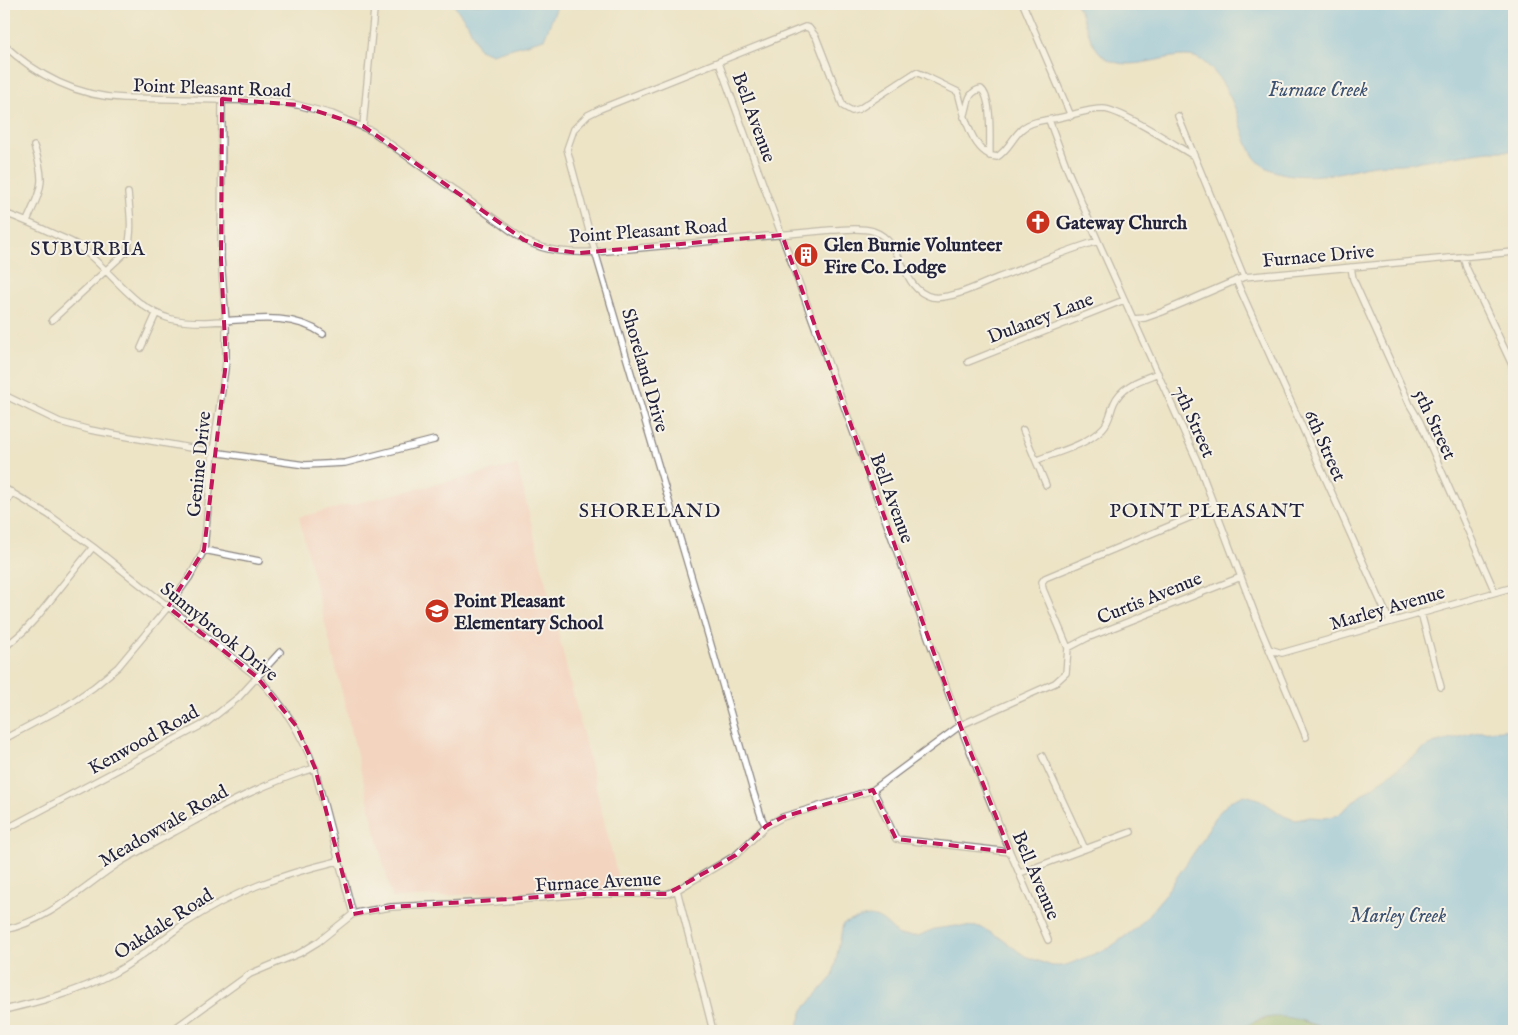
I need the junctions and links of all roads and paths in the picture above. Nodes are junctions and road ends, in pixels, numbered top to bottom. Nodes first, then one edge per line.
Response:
1 (1024, 4) edge
2 (374, 10) dead end
3 (4, 44) edge
4 (718, 63) junction
5 (222, 100) junction
6 (1071, 116) junction
7 (1178, 116) dead end
8 (964, 117) junction
9 (1049, 120) junction
10 (363, 126) junction
11 (34, 146) dead end
12 (990, 156) junction
13 (1194, 156) junction
14 (128, 193) dead end
15 (4, 213) edge
16 (27, 221) junction
17 (782, 235) junction
18 (1098, 242) junction
19 (596, 252) junction
20 (1514, 252) edge
21 (1463, 256) junction
22 (1351, 268) junction
23 (107, 270) junction
24 (1244, 277) junction
25 (1236, 280) junction
26 (1124, 300) junction
27 (156, 314) junction
28 (1133, 319) junction
29 (52, 320) dead end
30 (226, 322) junction
31 (324, 334) dead end
32 (141, 348) dead end
33 (1512, 358) edge
34 (968, 362) dead end
35 (1514, 370) edge
36 (1158, 373) junction
37 (4, 395) edge
38 (1023, 430) dead end
39 (434, 440) dead end
40 (213, 452) junction
41 (1037, 460) junction
42 (1046, 485) dead end
43 (4, 488) edge
44 (12, 492) junction
45 (4, 507) edge
46 (1215, 507) junction
47 (93, 547) junction
48 (204, 550) junction
49 (258, 561) dead end
50 (1241, 577) junction
51 (1514, 587) edge
52 (1495, 592) junction
53 (168, 607) junction
54 (1421, 613) junction
55 (1390, 622) junction
56 (4, 648) edge
57 (1068, 648) junction
58 (1268, 649) junction
59 (280, 652) dead end
60 (257, 677) junction
61 (1441, 687) dead end
62 (961, 725) junction
63 (1306, 737) dead end
64 (4, 739) edge
65 (1042, 756) dead end
66 (315, 768) junction
67 (873, 790) junction
68 (766, 826) junction
69 (4, 830) edge
70 (1131, 832) dead end
71 (1085, 850) junction
72 (1010, 852) junction
73 (338, 861) junction
74 (1020, 873) junction
75 (677, 890) junction
76 (353, 914) junction
77 (4, 930) edge
78 (1048, 940) dead end
79 (4, 1010) edge
80 (171, 1031) edge
81 (712, 1031) edge

1 - 6 street
2 - 10 street
3 - 5 street, Point Pleasant Road
4 - 8 street, Shoreland Drive
4 - 17 street, Bell Avenue
4 - 19 street, Shoreland Drive
5 - 10 street, Point Pleasant Road
5 - 30 street, Genine Drive
6 - 9 street
6 - 13 street
7 - 13 street
8 - 12 street
8 - 12 street
9 - 12 street
9 - 18 street, 7th Street
10 - 19 street, Point Pleasant Road
11 - 16 street
13 - 24 street
14 - 23 street
15 - 16 street
16 - 23 street
17 - 18 street, Point Pleasant Road
17 - 19 street, Point Pleasant Road
17 - 62 street, Bell Avenue
18 - 26 street, 7th Street
19 - 68 street, Shoreland Drive
20 - 21 street, Furnace Drive
21 - 22 street, Furnace Drive
21 - 33 street
22 - 24 street, Furnace Drive
22 - 52 street, 5th Street
23 - 27 street
23 - 29 street
24 - 25 street, Furnace Drive
25 - 28 street, Furnace Drive
25 - 55 street, 6th Street
26 - 28 street, 7th Street
26 - 34 street, Dulaney Lane
27 - 30 street
27 - 32 street
28 - 36 street, 7th Street
30 - 31 street
30 - 40 street, Genine Drive
33 - 35 street
36 - 41 street
36 - 46 street, 7th Street
37 - 40 street
38 - 41 street
39 - 40 street
40 - 48 street, Genine Drive
41 - 42 street
43 - 44 street, Sunnybrook Drive
44 - 45 street
44 - 47 street, Sunnybrook Drive
46 - 50 street, 7th Street
46 - 57 street
47 - 53 street, Sunnybrook Drive
47 - 56 street
48 - 49 street
48 - 53 street, Genine Drive
50 - 57 street, Curtis Avenue
50 - 58 street, 7th Street
51 - 52 street, Marley Avenue
52 - 54 street, Marley Avenue
53 - 60 street, Sunnybrook Drive
53 - 64 street, Genine Drive
54 - 55 street, Marley Avenue
54 - 61 street
55 - 58 street, Marley Avenue
57 - 62 street, Furnace Avenue
58 - 63 street, 7th Street
59 - 60 street, Kenwood Road
60 - 66 street, Sunnybrook Drive
60 - 69 street, Kenwood Road
62 - 67 street, Furnace Avenue
62 - 72 street, Bell Avenue
65 - 71 street
66 - 73 street, Sunnybrook Drive
66 - 77 street, Meadowvale Road
67 - 68 street, Furnace Avenue
67 - 72 street
68 - 75 street, Furnace Avenue
70 - 71 street
71 - 74 street
72 - 74 street, Bell Avenue
73 - 76 street, Sunnybrook Drive
73 - 79 street, Oakdale Road
74 - 78 street, Bell Avenue
75 - 76 street, Furnace Avenue
75 - 81 street
76 - 80 street, Furnace Avenue

